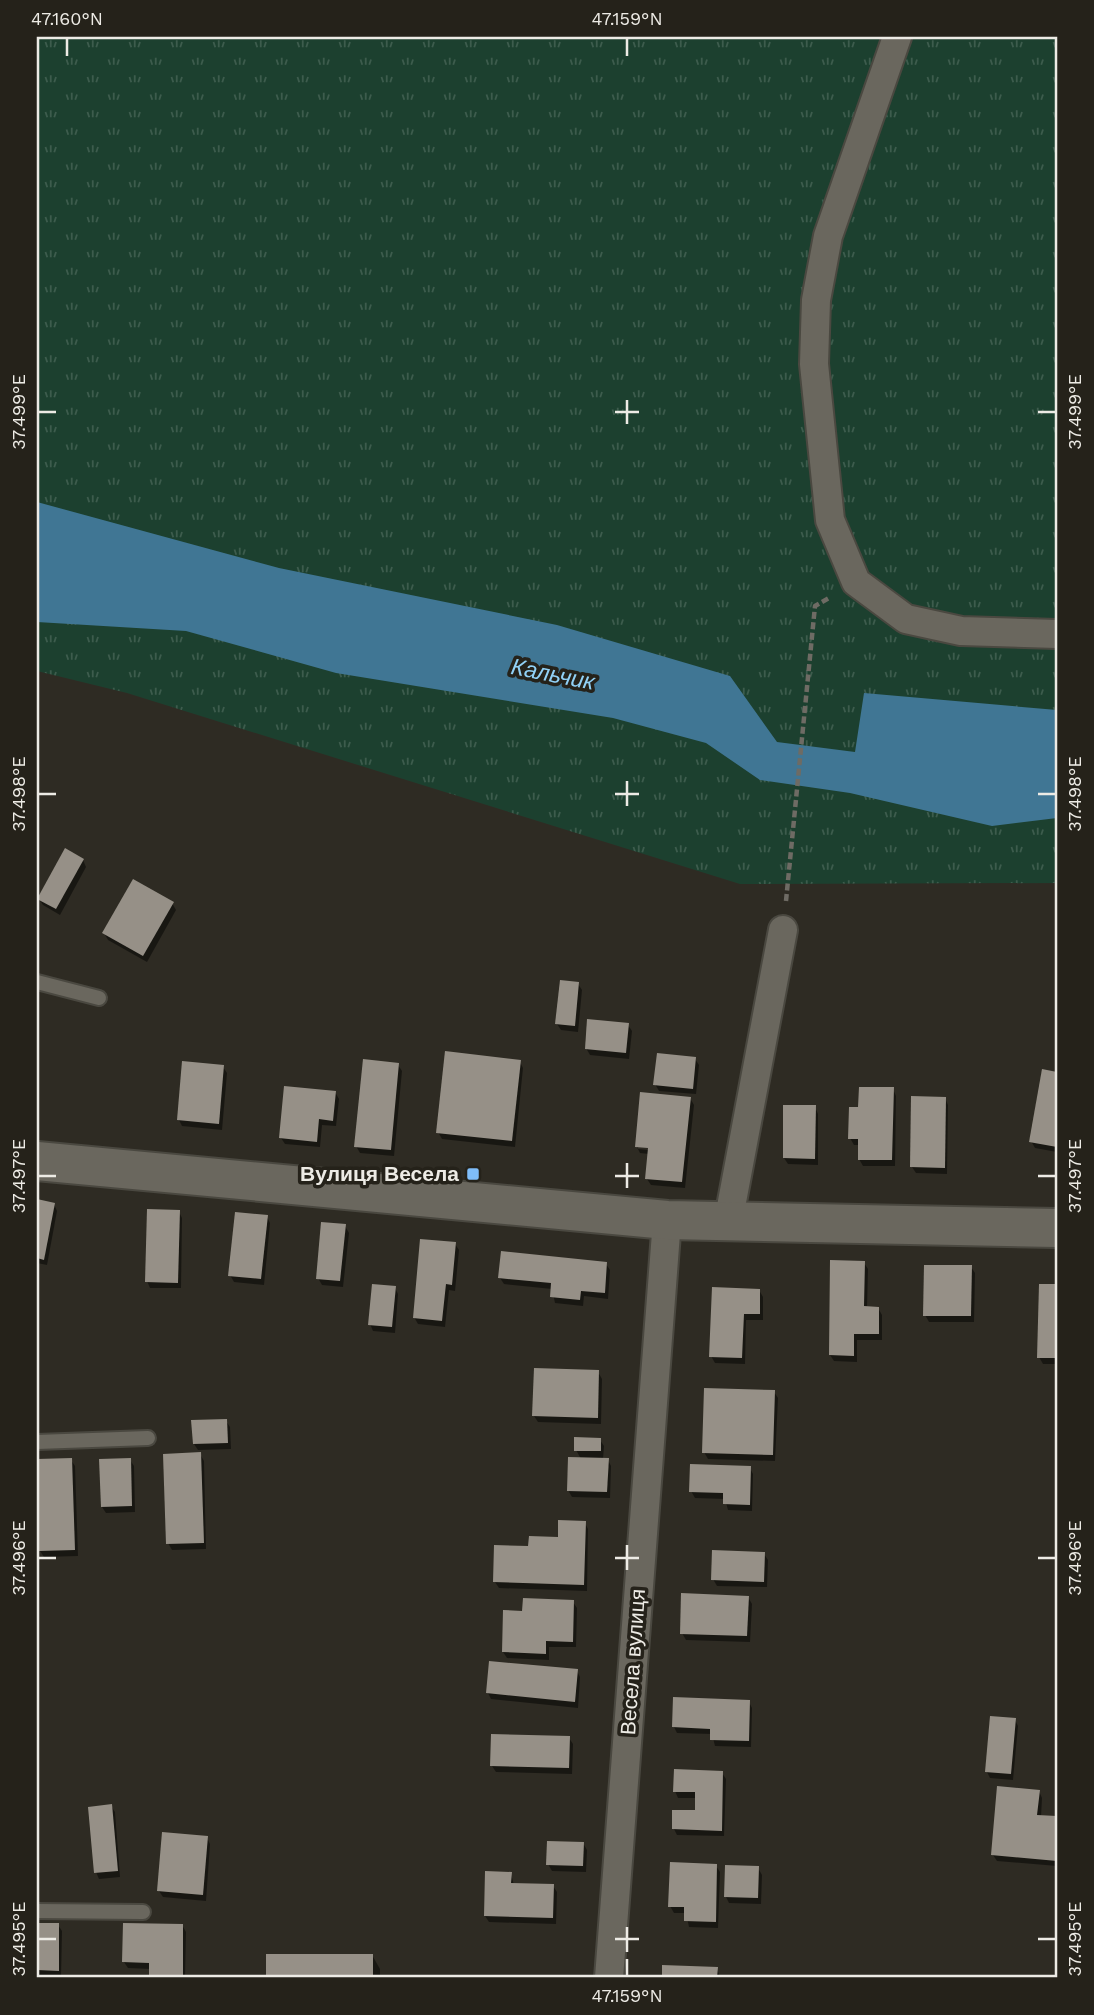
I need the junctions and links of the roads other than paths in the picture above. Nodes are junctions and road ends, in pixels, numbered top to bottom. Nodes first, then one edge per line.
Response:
1 (897, 37) edge
2 (1057, 634) edge
3 (783, 930) road end
4 (37, 982) edge
5 (99, 998) dead end
6 (37, 1161) edge
7 (667, 1220) junction
8 (728, 1223) junction
9 (1057, 1228) edge
10 (148, 1438) dead end
11 (37, 1442) edge
12 (37, 1911) edge
13 (143, 1912) dead end
14 (609, 1978) edge

1 - 2 street
3 - 8 street
4 - 5 lane
6 - 7 street
7 - 8 street
7 - 14 street, Весела вулиця
8 - 9 street
10 - 11 lane
12 - 13 lane

